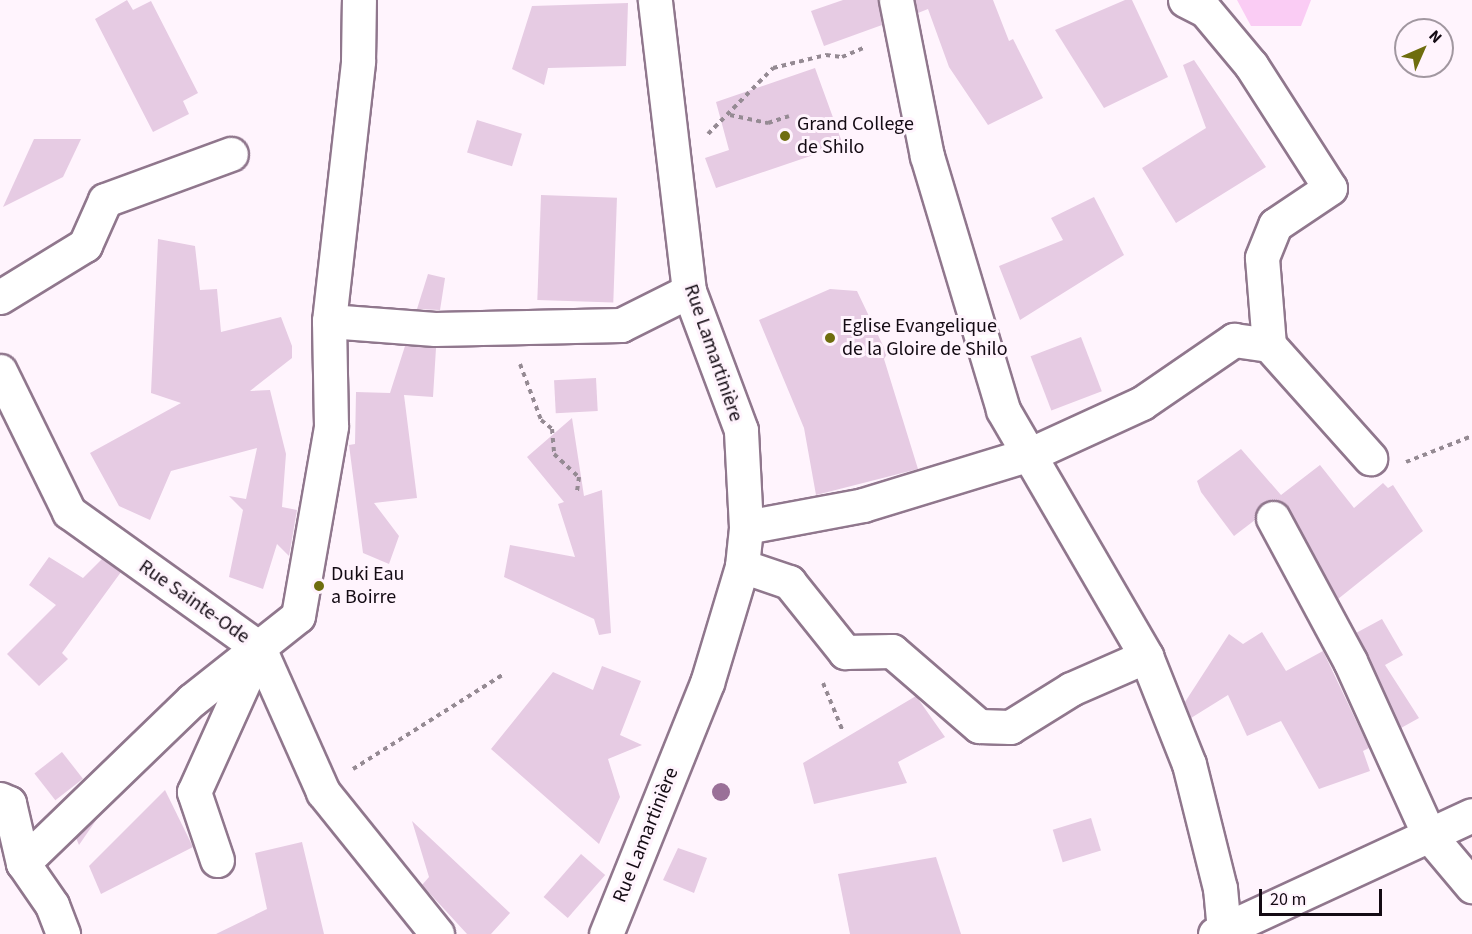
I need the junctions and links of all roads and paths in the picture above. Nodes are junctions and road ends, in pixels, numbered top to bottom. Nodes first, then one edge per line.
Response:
1 (359, 0) edge
2 (655, 0) edge
3 (1185, 0) edge
4 (898, 14) edge
5 (729, 115) junction
6 (789, 116) dead end
7 (231, 154) dead end
8 (671, 170) junction
9 (689, 291) junction
10 (0, 297) edge
11 (329, 321) junction
12 (498, 327) junction
13 (1269, 345) junction
14 (0, 371) edge
15 (1472, 436) edge
16 (1033, 453) junction
17 (1370, 458) joint
18 (577, 492) dead end
19 (1273, 518) dead end
20 (746, 527) junction
21 (741, 566) junction
22 (260, 648) junction
23 (1146, 656) junction
24 (502, 675) dead end
25 (323, 792) junction
26 (0, 799) edge
27 (1472, 815) edge
28 (1429, 835) junction
29 (217, 860) dead end
30 (23, 862) junction
31 (1472, 886) edge
32 (1220, 932) edge
33 (63, 934) edge
34 (437, 934) edge
35 (606, 934) edge

1 - 11 street
2 - 8 street, Rue Lamartinière
3 - 13 street
4 - 5 path
4 - 16 street
5 - 6 path
5 - 8 path
7 - 10 street
8 - 9 street, Rue Lamartinière
9 - 12 street
9 - 20 street, Rue Lamartinière
11 - 12 street
11 - 22 street
12 - 18 path
13 - 16 street
13 - 17 street
14 - 22 street, Rue Sainte-Ode
15 - 17 path
16 - 20 street
16 - 23 street
19 - 28 street
20 - 21 street, Rue Lamartinière
21 - 23 street
21 - 35 street, Rue Lamartinière
22 - 25 street, Rue Sainte-Ode
22 - 29 street
22 - 30 street
23 - 32 street
24 - 25 path
25 - 34 street, Rue Sainte-Ode
26 - 30 street
27 - 28 street
28 - 31 street
28 - 32 street
30 - 33 street

